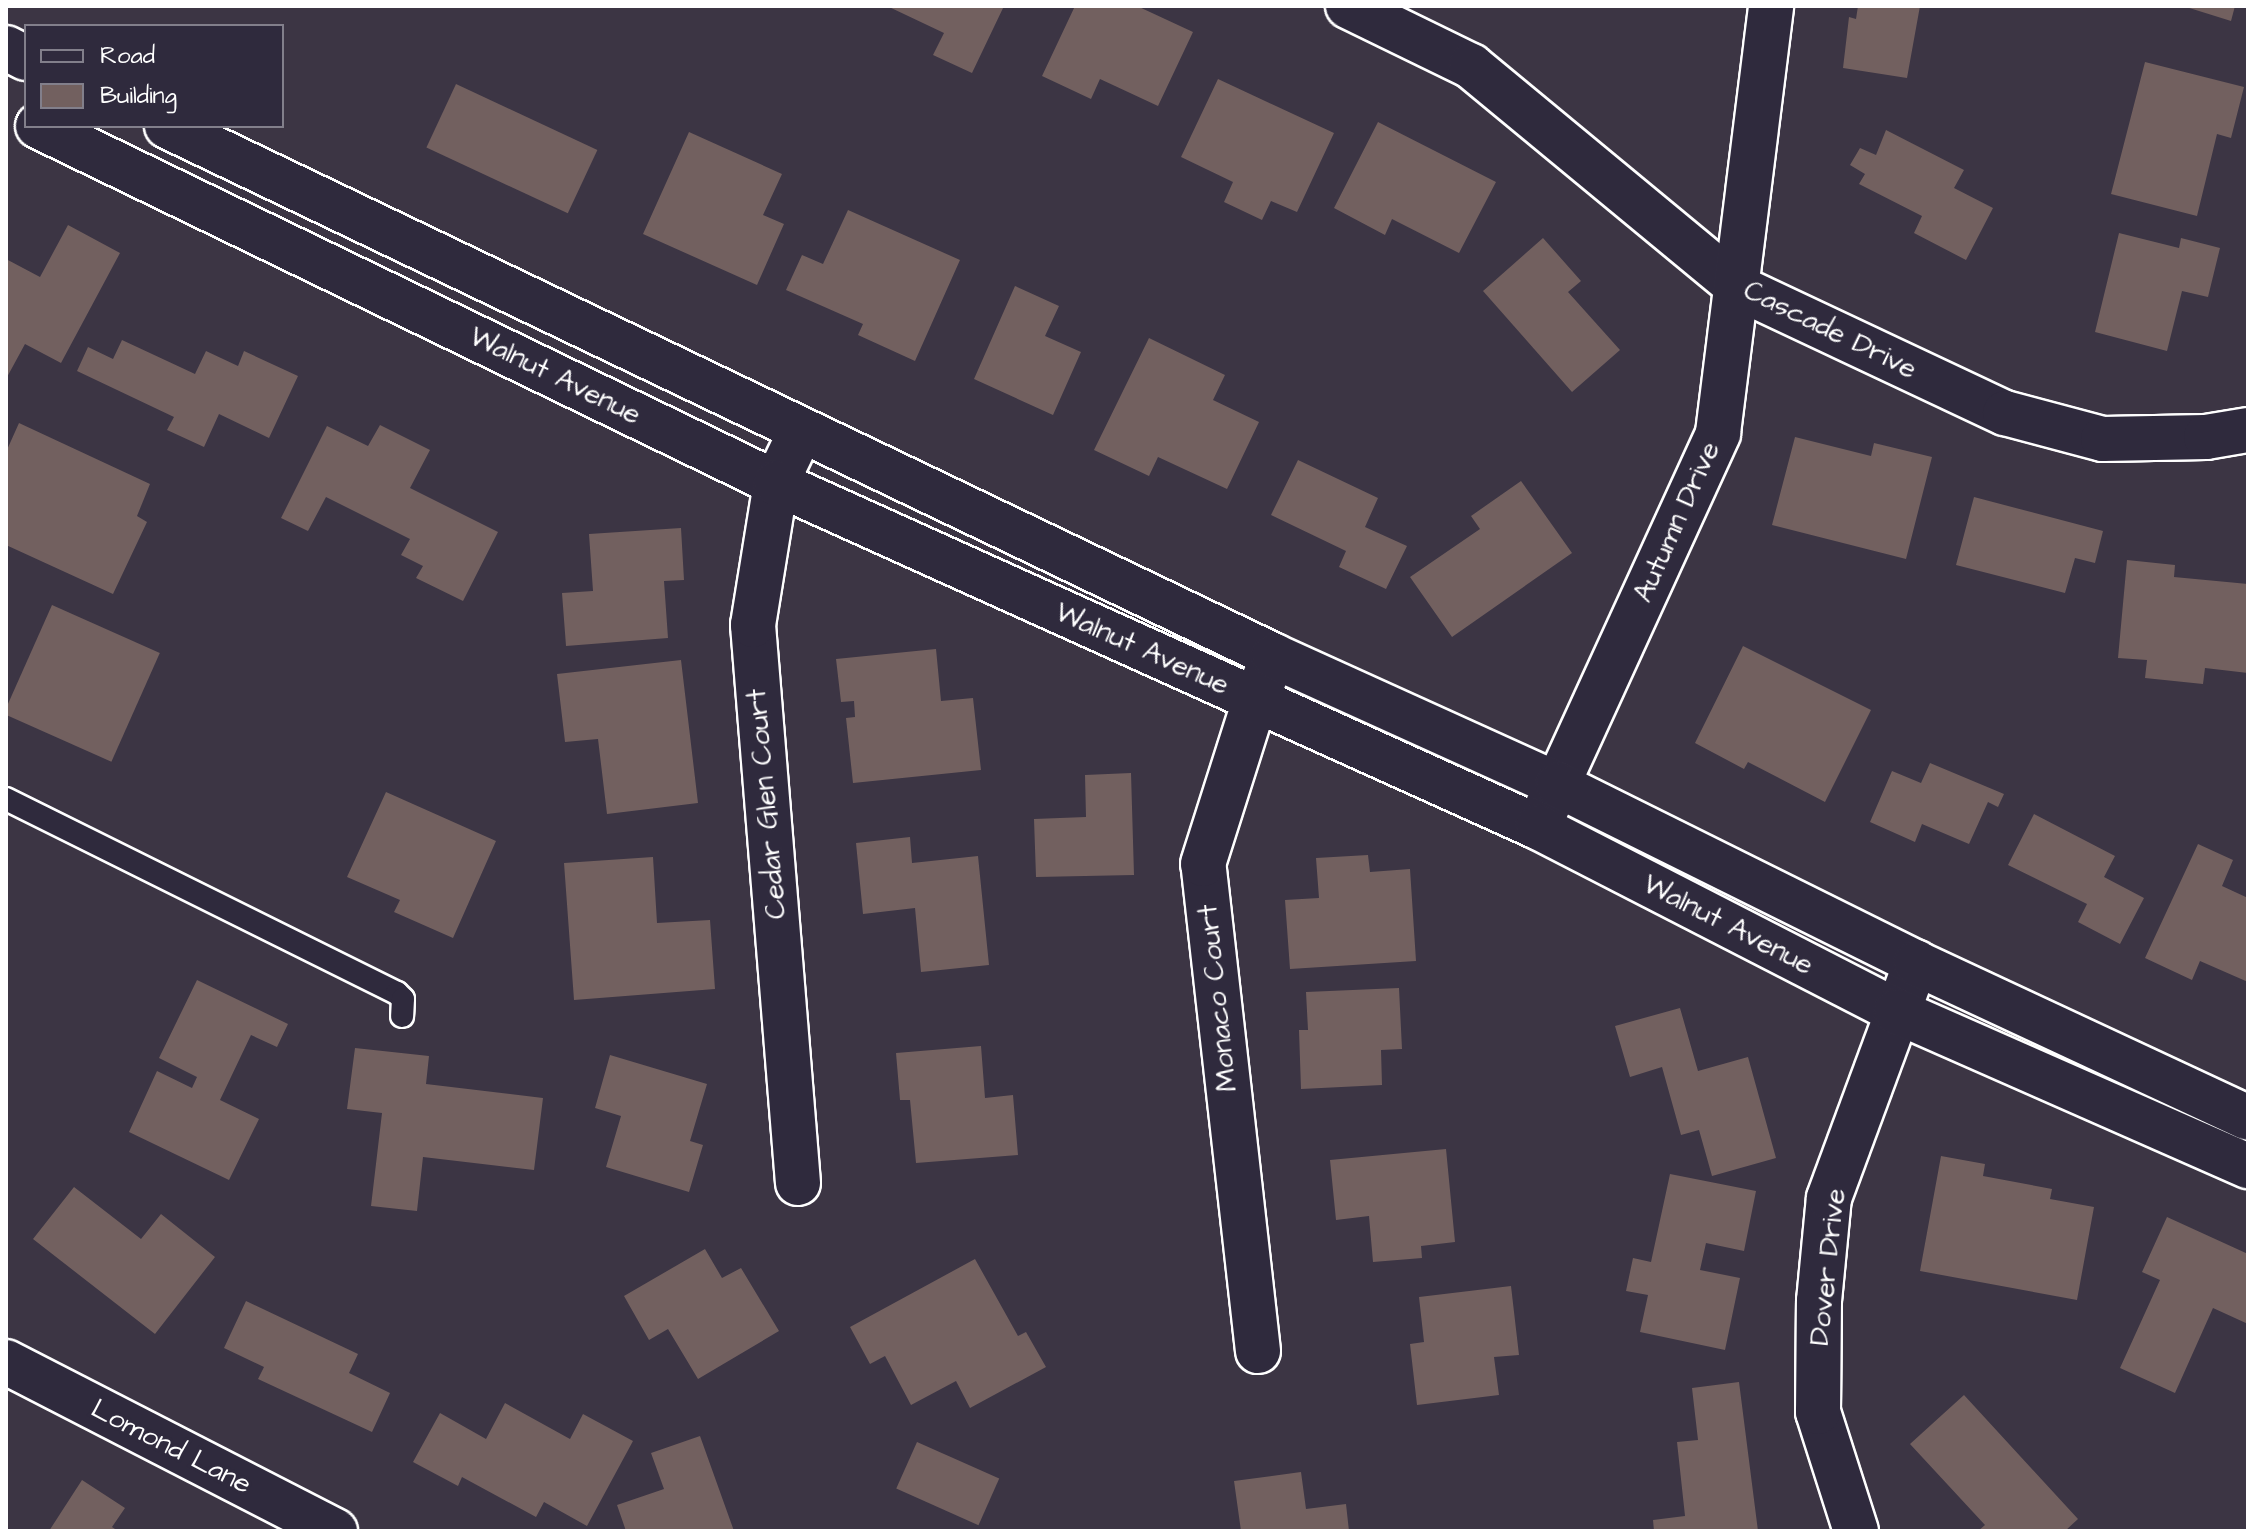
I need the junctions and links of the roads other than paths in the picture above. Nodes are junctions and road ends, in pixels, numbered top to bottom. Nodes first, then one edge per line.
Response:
1 (1348, 6) edge
2 (1771, 6) edge
3 (6, 48) edge
4 (24, 57) edge
5 (6, 110) edge
6 (24, 119) edge
7 (42, 128) edge
8 (171, 128) edge
9 (1739, 288) junction
10 (2248, 430) edge
11 (801, 431) junction
12 (776, 483) junction
13 (1274, 656) junction
14 (1255, 700) junction
15 (1558, 785) junction
16 (6, 799) edge
17 (1538, 827) junction
18 (1916, 963) junction
19 (1896, 1011) junction
20 (402, 1016) dead end
21 (2248, 1118) edge
22 (2248, 1166) edge
23 (798, 1183) dead end
24 (1258, 1351) dead end
25 (6, 1362) edge
26 (335, 1531) edge
27 (1856, 1531) edge

1 - 9 street, Cascade Drive
2 - 9 street, Autumn Drive
3 - 4 street
5 - 6 street
7 - 12 street, Walnut Avenue
8 - 11 street, Walnut Avenue
9 - 10 street, Cascade Drive
9 - 15 street, Autumn Drive
11 - 12 street, Cedar Glen Court
11 - 13 street, Walnut Avenue
12 - 14 street, Walnut Avenue
12 - 23 street, Cedar Glen Court
13 - 14 street, Monaco Court
13 - 15 street, Walnut Avenue
14 - 17 street, Walnut Avenue
14 - 24 street, Monaco Court
15 - 17 street, Autumn Drive
15 - 18 street, Walnut Avenue
16 - 20 lane
17 - 19 street, Walnut Avenue
18 - 19 street, Dover Drive
18 - 21 street, Walnut Avenue
19 - 22 street, Walnut Avenue
19 - 27 street, Dover Drive
25 - 26 street, Lomond Lane

